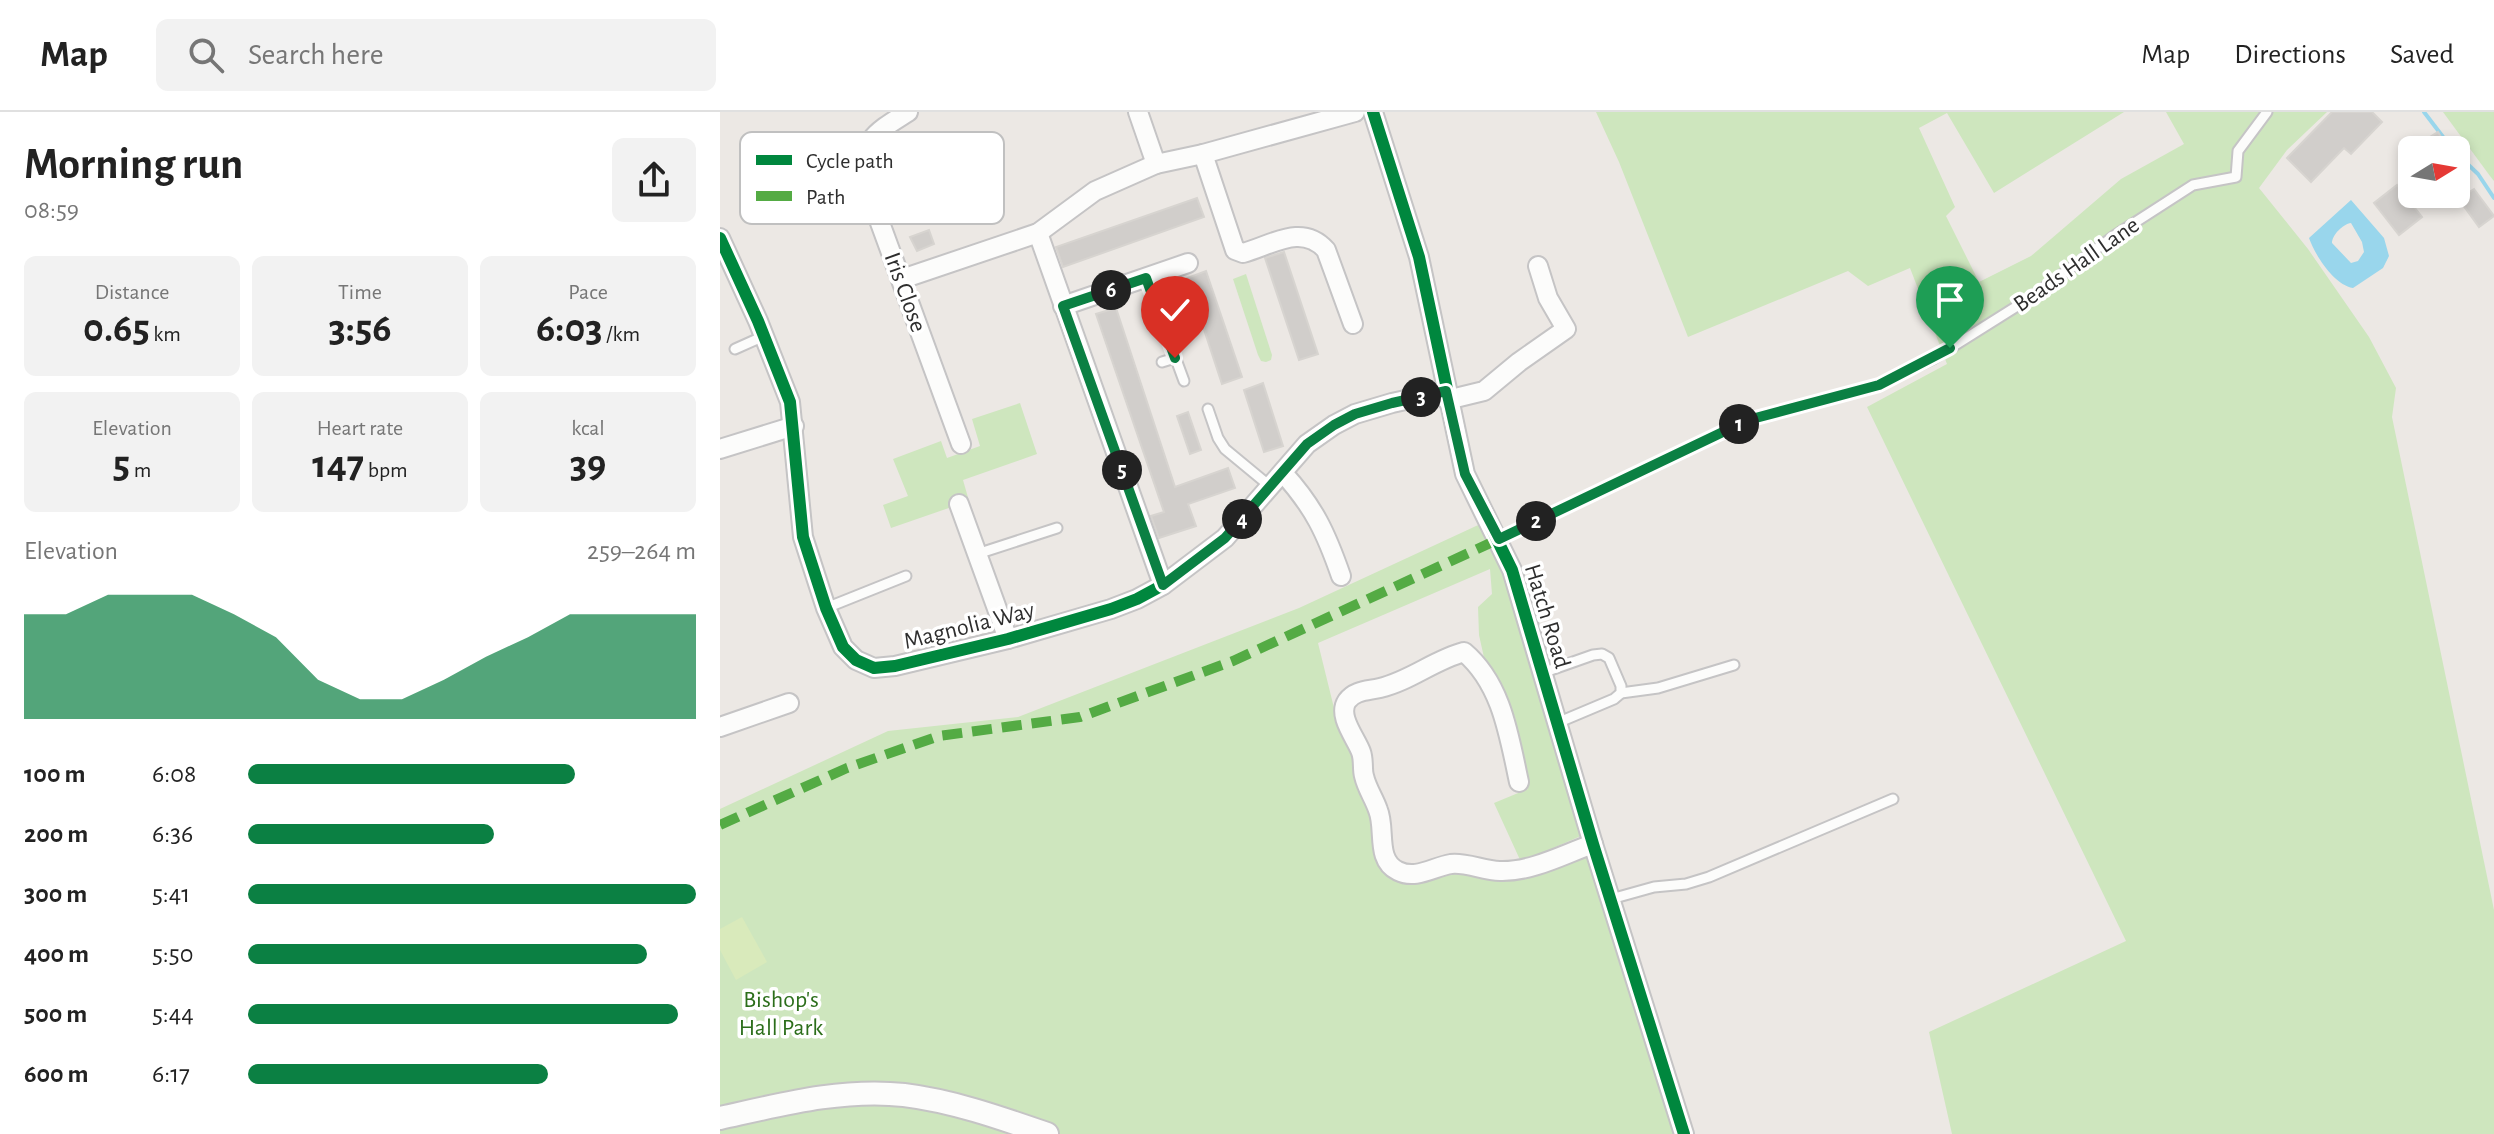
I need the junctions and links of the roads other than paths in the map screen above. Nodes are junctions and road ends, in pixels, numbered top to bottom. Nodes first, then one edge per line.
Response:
1 (908, 112) edge
2 (1138, 112) edge
3 (1355, 112) edge
4 (1373, 112) edge
5 (2267, 112) edge
6 (876, 132) edge
7 (1203, 154) junction
8 (1156, 164) junction
9 (881, 224) edge
10 (1038, 233) junction
11 (720, 238) edge
12 (724, 259) edge
13 (1188, 263) dead end
14 (1538, 266) dead end
15 (1146, 278) junction
16 (902, 279) junction
17 (1063, 306) junction
18 (1353, 324) dead end
19 (764, 336) junction
20 (735, 349) dead end
21 (1175, 358) junction
22 (1162, 362) dead end
23 (1184, 381) dead end
24 (1447, 396) junction
25 (1208, 409) dead end
26 (794, 426) junction
27 (961, 444) dead end
28 (720, 449) edge
29 (1277, 480) junction
30 (959, 504) dead end
31 (1057, 528) dead end
32 (1499, 539) junction
33 (977, 554) junction
34 (906, 576) dead end
35 (1341, 576) dead end
36 (1163, 585) junction
37 (826, 608) junction
38 (1008, 639) junction
39 (1734, 665) dead end
40 (1542, 673) junction
41 (1621, 693) junction
42 (789, 703) dead end
43 (1557, 723) junction
44 (720, 727) edge
45 (1519, 782) dead end
46 (1893, 799) dead end
47 (1593, 844) junction
48 (1611, 899) junction
49 (720, 1118) edge
50 (1047, 1134) edge
51 (1684, 1134) edge

1 - 6 street, Iris Close
2 - 8 street
3 - 7 street
4 - 24 street, Hatch Road
5 - 32 lane, Beads Hall Lane
7 - 8 street
7 - 18 street
8 - 10 street
9 - 16 street, Iris Close
10 - 16 street
10 - 17 street
11 - 12 street, Magnolia Way
12 - 19 street, Magnolia Way
13 - 15 street
14 - 24 street, Magnolia Way
15 - 17 street
15 - 21 lane
16 - 27 street, Iris Close
17 - 36 street
19 - 20 lane
19 - 26 street, Magnolia Way
21 - 22 lane
21 - 23 lane
24 - 29 street, Magnolia Way
24 - 32 street, Hatch Road
25 - 29 lane
26 - 28 street
26 - 37 street, Magnolia Way
29 - 35 street
29 - 36 street, Magnolia Way
30 - 33 street
31 - 33 lane
32 - 40 street, Hatch Road
33 - 38 street
34 - 37 lane
36 - 38 street, Magnolia Way
37 - 38 street, Magnolia Way
39 - 41 lane
40 - 41 lane
40 - 43 street, Hatch Road
41 - 43 lane
42 - 44 street
43 - 47 street, Hatch Road
45 - 47 street
46 - 48 lane
47 - 48 street, Hatch Road
48 - 51 street, Hatch Road
49 - 50 street

